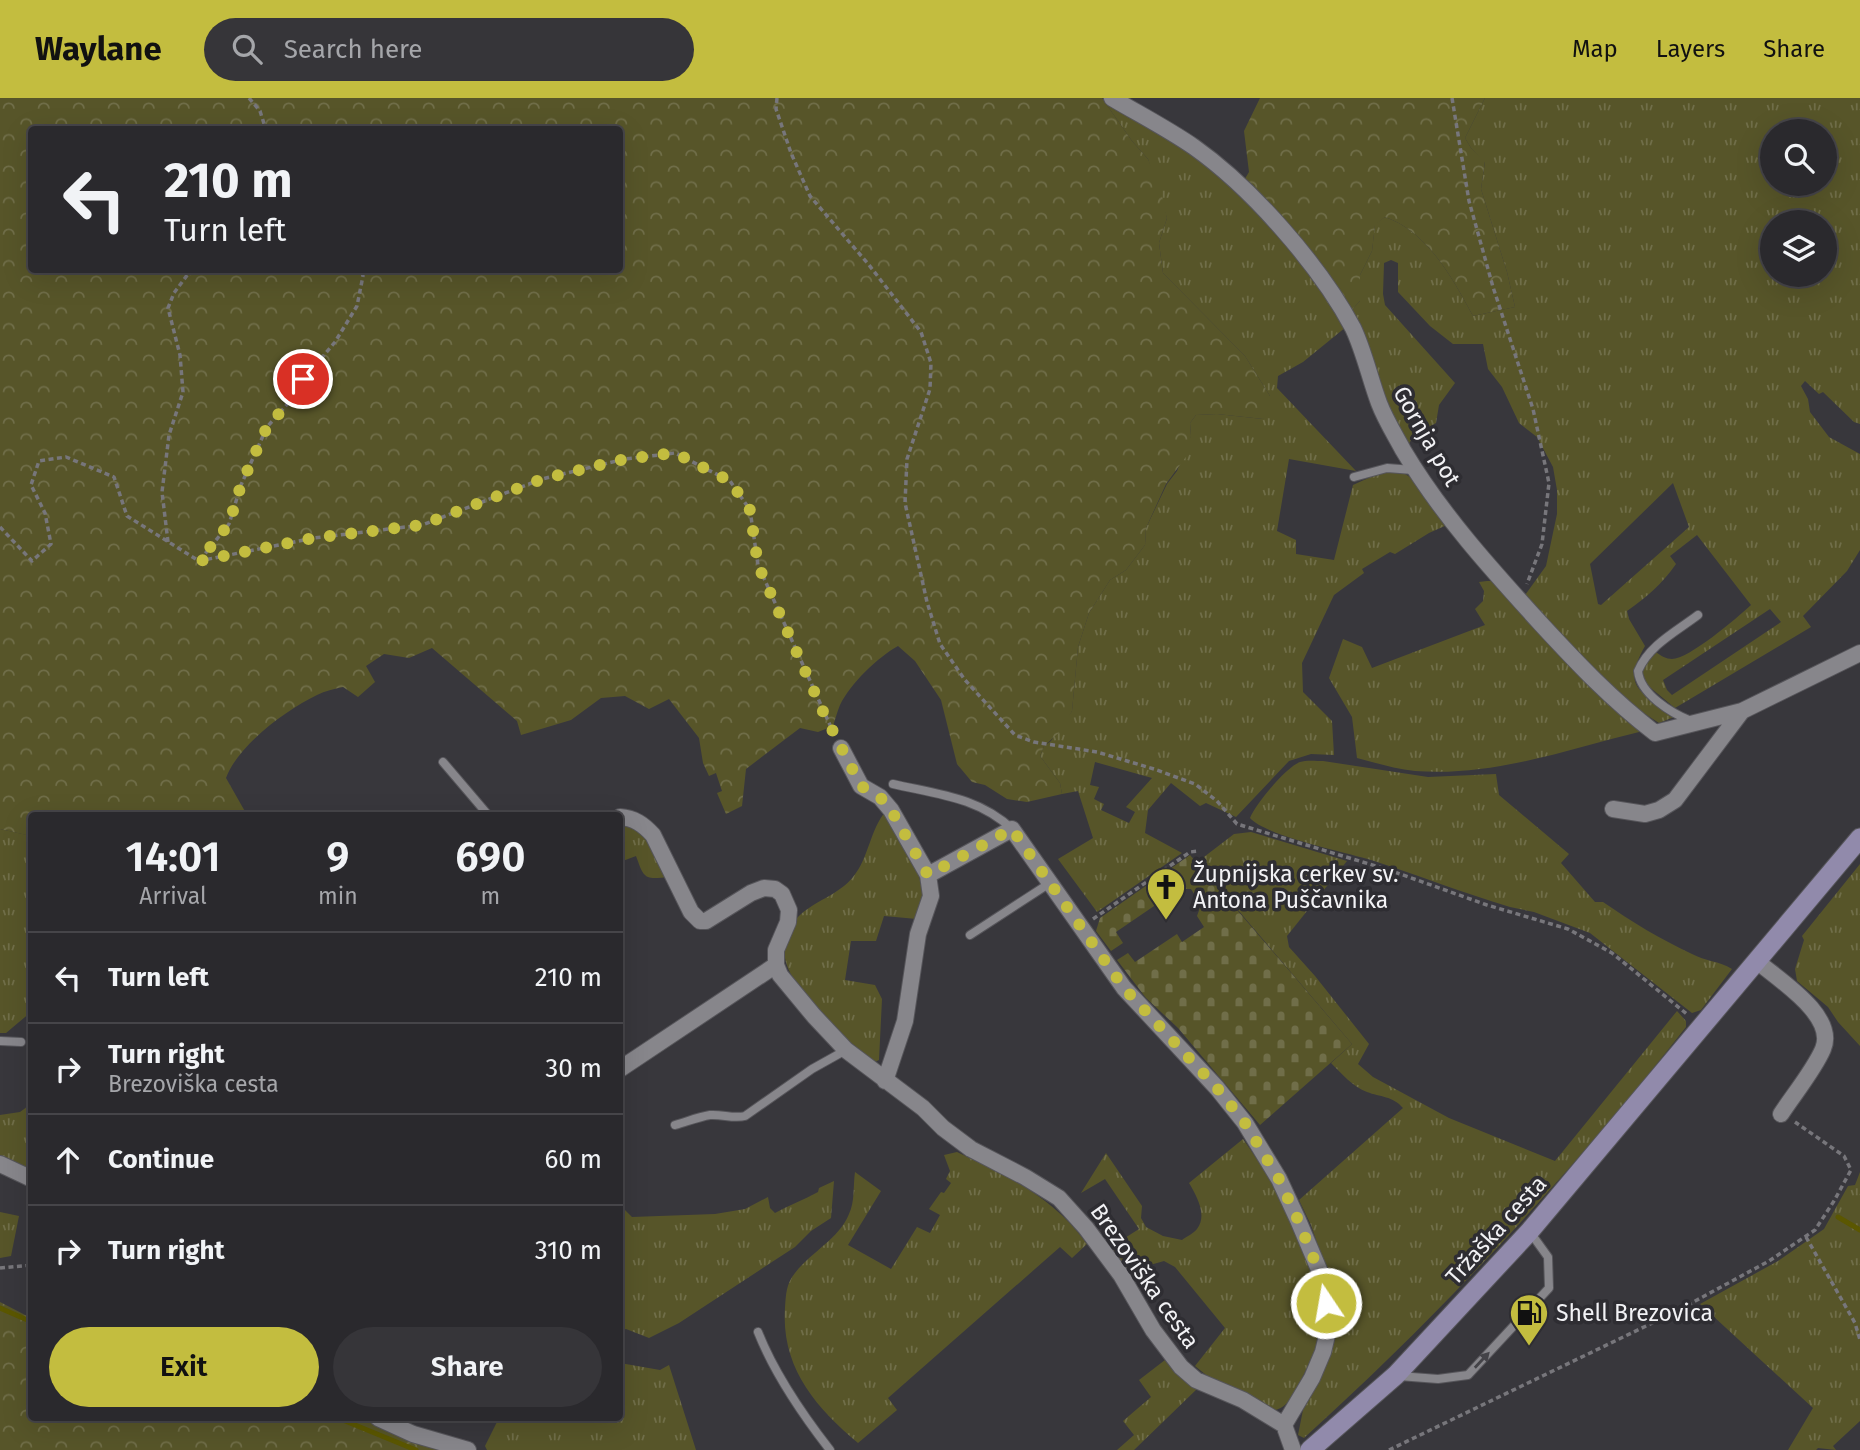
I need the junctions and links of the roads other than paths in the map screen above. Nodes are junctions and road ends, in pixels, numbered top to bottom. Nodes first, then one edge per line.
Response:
1 (1112, 98) edge
2 (1416, 470) junction
3 (1354, 477) dead end
4 (1698, 615) dead end
5 (1860, 653) edge
6 (1742, 711) junction
7 (1697, 724) junction
8 (841, 748) road end
9 (443, 762) dead end
10 (893, 784) dead end
11 (1613, 810) dead end
12 (486, 812) edge
13 (623, 818) edge
14 (1012, 829) junction
15 (1860, 838) edge
16 (928, 875) junction
17 (1050, 883) junction
18 (970, 935) dead end
19 (1758, 962) junction
20 (776, 965) junction
21 (0, 1041) edge
22 (21, 1042) dead end
23 (846, 1050) junction
24 (623, 1067) edge
25 (885, 1081) junction
26 (1781, 1114) road end
27 (675, 1125) dead end
28 (0, 1164) edge
29 (28, 1178) edge
30 (1530, 1232) junction
31 (758, 1332) dead end
32 (1396, 1375) junction
33 (385, 1421) edge
34 (1284, 1425) junction
35 (468, 1450) edge
36 (830, 1450) edge
37 (1293, 1450) edge
38 (1310, 1450) edge

1 - 2 street, Gornja pot
2 - 3 lane
2 - 7 street, Gornja pot
4 - 7 lane
5 - 6 street, Gornja pot
6 - 7 street, Gornja pot
6 - 11 street, Gornja pot
8 - 16 street
9 - 12 lane
10 - 14 lane
13 - 20 street
14 - 16 street
14 - 17 street
15 - 19 main road, Tržaška cesta
16 - 25 street
17 - 18 lane
17 - 34 street
19 - 26 street
19 - 30 main road, Tržaška cesta
20 - 23 street, Brezoviška cesta
20 - 24 street
21 - 22 lane
23 - 25 street, Brezoviška cesta
23 - 27 lane
25 - 34 street, Brezoviška cesta
28 - 29 street
30 - 32 main road, Tržaška cesta
32 -> 30 lane
31 - 36 lane
32 - 38 main road, Tržaška cesta
33 - 35 street
34 - 37 street

